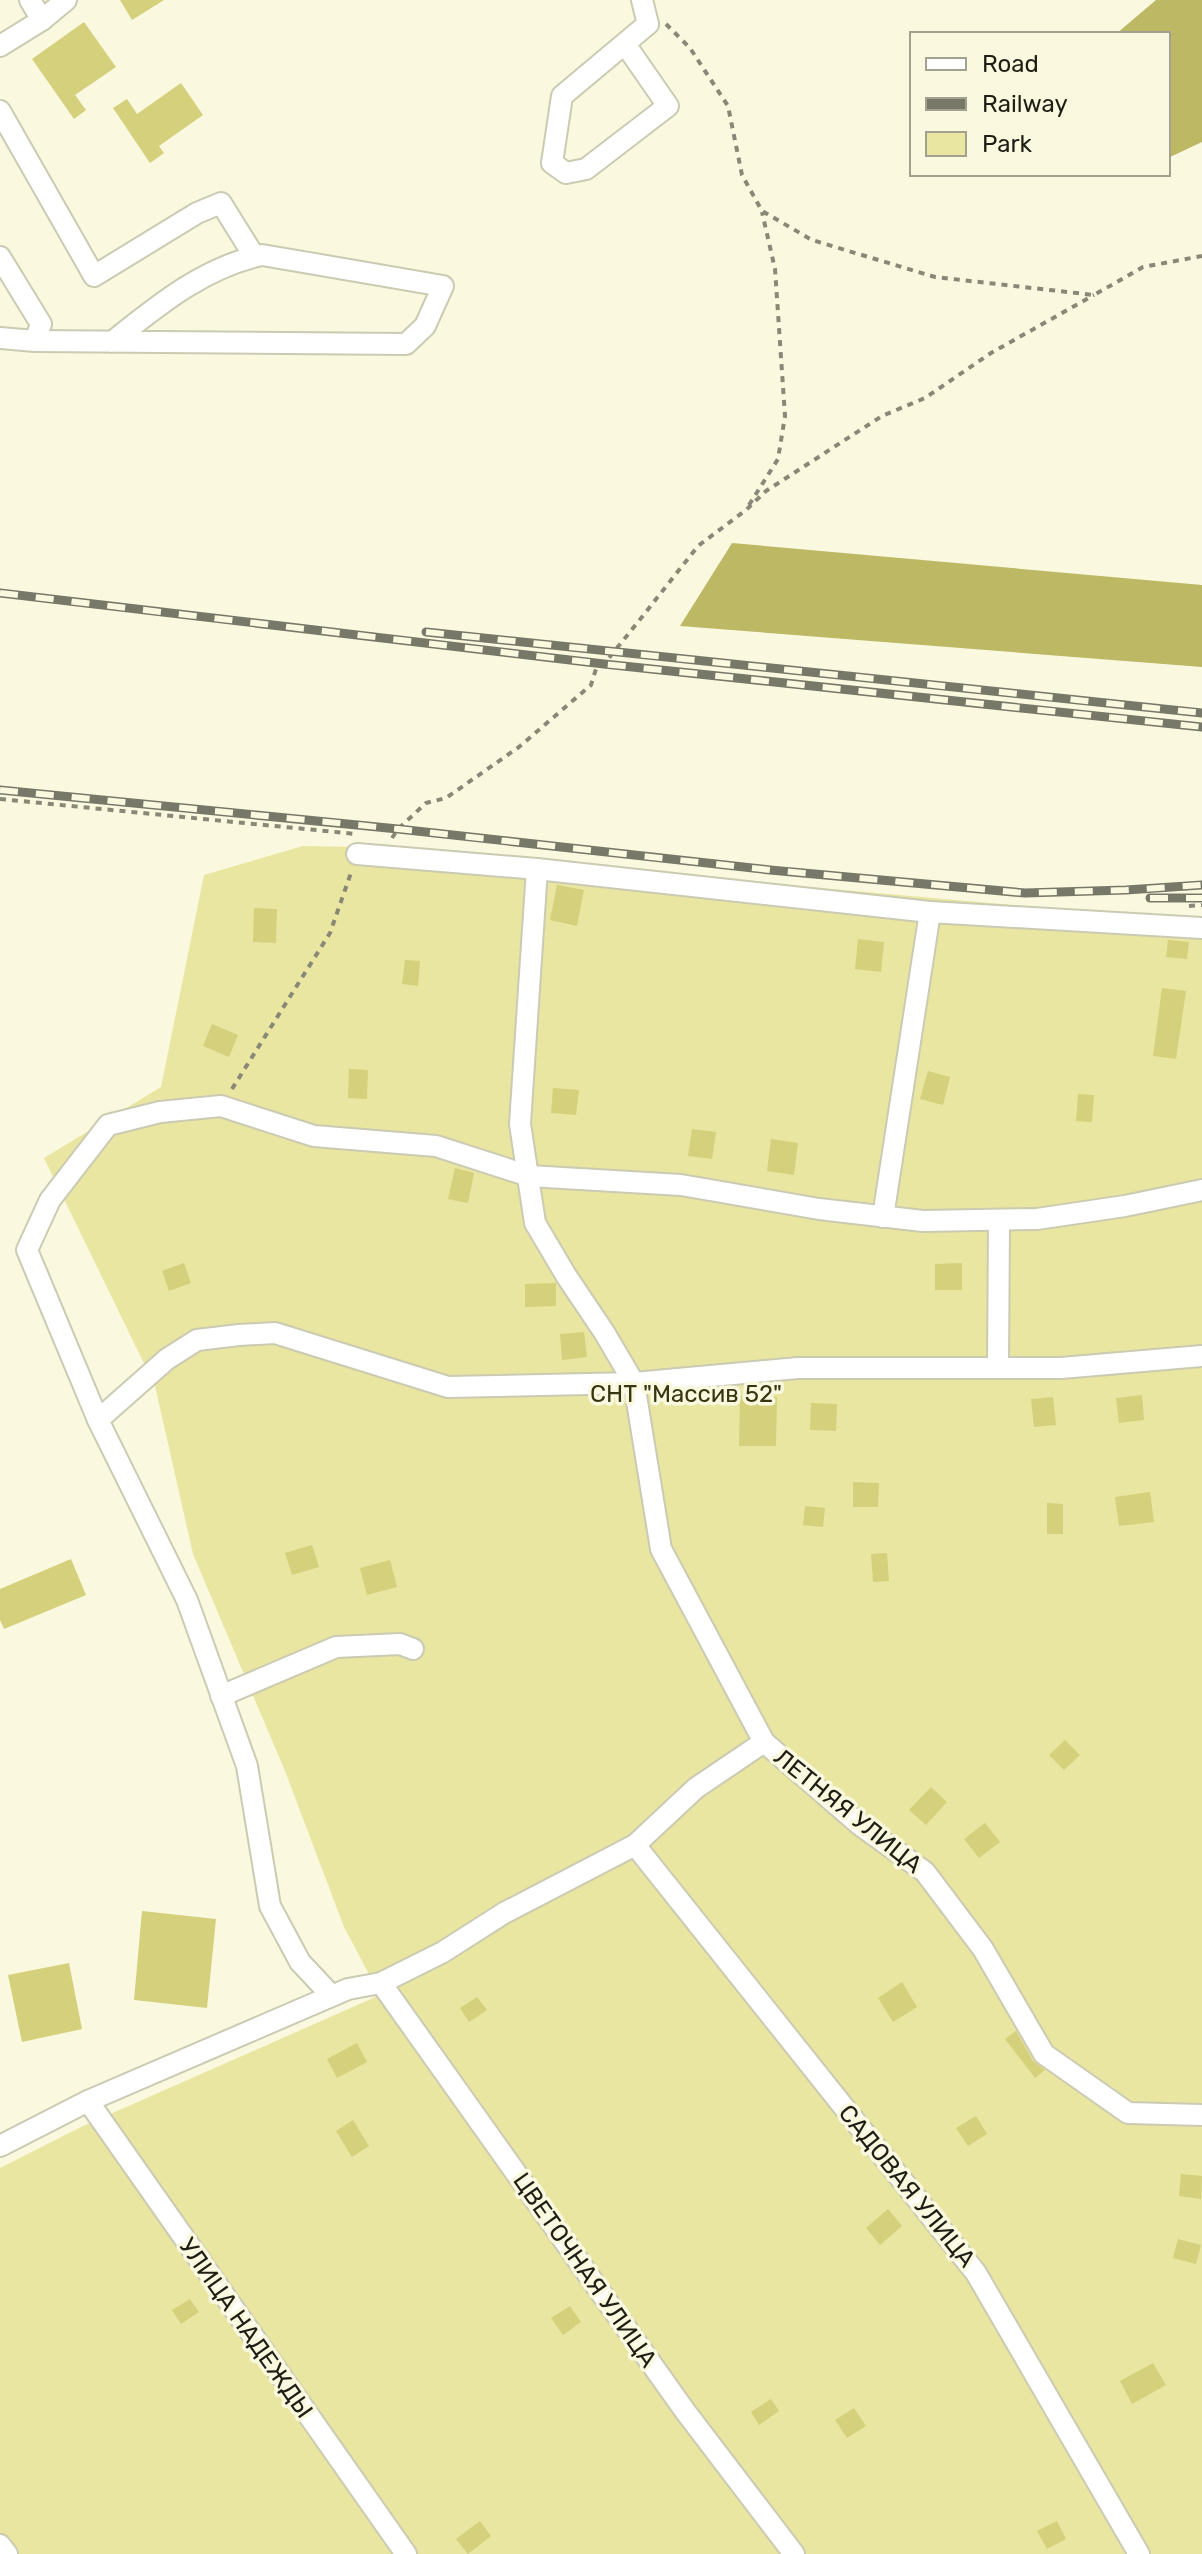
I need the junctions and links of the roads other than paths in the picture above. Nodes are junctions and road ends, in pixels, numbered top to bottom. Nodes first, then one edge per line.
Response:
1 (30, 0) edge
2 (66, 0) edge
3 (643, 1) edge
4 (42, 20) junction
5 (625, 44) junction
6 (0, 46) edge
7 (0, 111) edge
8 (254, 256) junction
9 (0, 257) edge
10 (8, 281) edge
11 (0, 338) edge
12 (35, 341) junction
13 (112, 342) junction
14 (357, 854) road end
15 (537, 869) junction
16 (930, 912) junction
17 (1202, 928) edge
18 (529, 1176) junction
19 (1202, 1190) edge
20 (883, 1217) junction
21 (999, 1220) junction
22 (1202, 1356) edge
23 (998, 1368) junction
24 (634, 1383) junction
25 (98, 1420) junction
26 (413, 1649) dead end
27 (221, 1696) junction
28 (764, 1742) junction
29 (635, 1845) junction
30 (381, 1983) junction
31 (331, 1995) junction
32 (88, 2101) junction
33 (1202, 2115) edge
34 (0, 2146) edge
35 (0, 2545) edge
36 (7, 2554) edge
37 (406, 2554) edge
38 (794, 2554) edge
39 (1139, 2554) edge

1 - 4 lane
2 - 4 lane
3 - 5 lane
4 - 6 lane
5 - 5 lane
7 - 8 lane
8 - 13 lane
8 - 13 lane
9 - 10 lane
10 - 12 lane
11 - 12 lane
12 - 13 lane
14 - 15 lane
15 - 16 lane
15 - 18 lane
16 - 17 lane
16 - 20 lane
18 - 20 lane
18 - 24 lane
18 - 25 lane
19 - 21 lane
20 - 21 lane
21 - 23 lane
22 - 23 lane
23 - 24 lane
24 - 25 lane
24 - 28 lane
25 - 27 lane
26 - 27 lane
27 - 31 lane
28 - 29 lane
28 - 33 lane, ЛЕТНЯЯ УЛИЦА
29 - 30 lane
29 - 39 lane, САДОВАЯ УЛИЦА
30 - 31 lane
30 - 38 lane, ЦВЕТОЧНАЯ УЛИЦА
31 - 32 lane
32 - 34 lane
32 - 37 lane, УЛИЦА НАДЕЖДЫ
35 - 36 lane

